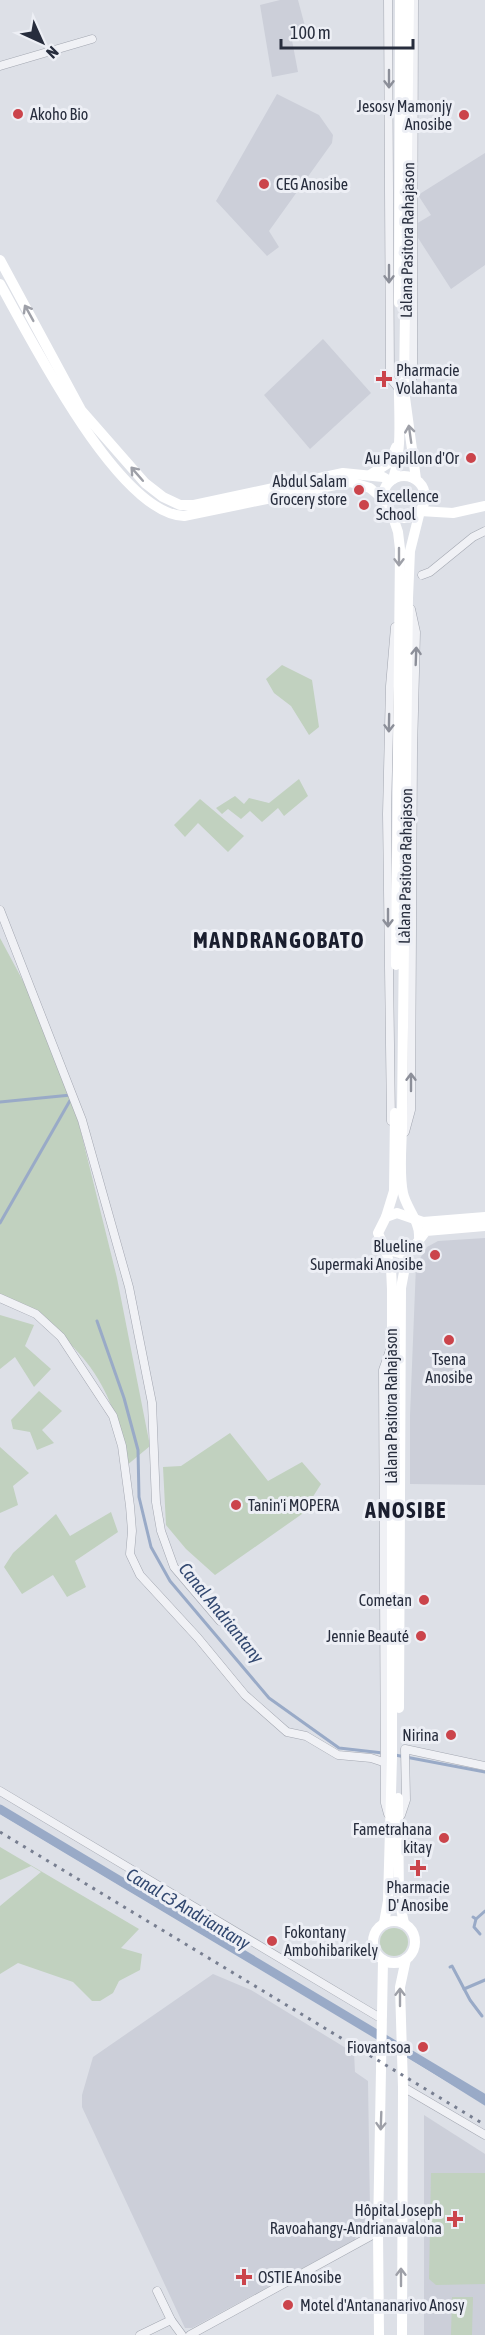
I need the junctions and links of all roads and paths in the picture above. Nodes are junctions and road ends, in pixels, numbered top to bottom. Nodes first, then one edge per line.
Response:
1 (388, 0) edge
2 (400, 0) edge
3 (409, 0) edge
4 (414, 0) edge
5 (92, 39) dead end
6 (0, 66) edge
7 (0, 260) edge
8 (0, 284) edge
9 (401, 390) junction
10 (399, 435) junction
11 (370, 476) junction
12 (416, 479) junction
13 (392, 480) junction
14 (383, 499) junction
15 (485, 506) edge
16 (420, 511) junction
17 (440, 511) junction
18 (392, 514) junction
19 (485, 531) edge
20 (413, 535) junction
21 (422, 575) dead end
22 (404, 600) junction
23 (0, 910) edge
24 (399, 1140) junction
25 (386, 1216) junction
26 (485, 1217) edge
27 (414, 1219) junction
28 (485, 1226) edge
29 (419, 1237) junction
30 (385, 1249) junction
31 (408, 1251) junction
32 (0, 1298) edge
33 (220, 1621) dead end
34 (396, 1745) junction
35 (394, 1759) junction
36 (485, 1766) edge
37 (0, 1791) edge
38 (394, 1822) junction
39 (384, 1923) junction
40 (404, 1923) junction
41 (406, 1959) junction
42 (383, 1960) junction
43 (382, 2019) junction
44 (403, 2086) junction
45 (485, 2135) edge
46 (378, 2232) junction
47 (158, 2291) dead end
48 (171, 2320) junction
49 (140, 2335) edge
50 (182, 2335) edge
51 (190, 2335) edge
52 (379, 2335) edge
53 (402, 2335) edge

1 -> 9 street
2 - 9 main road, Làlana Pasitora Rahajason
3 - 9 main road, Làlana Pasitora Rahajason
4 - 9 street
5 - 6 street
11 -> 7 main road
8 - 14 main road
9 - 10 main road, Làlana Pasitora Rahajason
12 -> 9 main road, Làlana Pasitora Rahajason
10 - 11 main road
10 - 13 main road, Làlana Pasitora Rahajason
11 - 13 main road
12 - 13 main road
12 - 16 main road
13 - 14 main road
14 - 18 main road
15 - 17 main road
16 - 17 main road
16 - 18 main road
16 - 20 main road, Làlana Pasitora Rahajason
17 - 20 main road
18 -> 22 main road, Làlana Pasitora Rahajason
19 - 21 street
20 - 22 main road, Làlana Pasitora Rahajason
22 - 24 main road, Làlana Pasitora Rahajason
24 -> 22 street
23 - 33 street
24 - 25 main road, Làlana Pasitora Rahajason
24 - 27 main road, Làlana Pasitora Rahajason
25 - 27 main road
25 - 30 main road
26 - 27 main road
27 - 29 main road
28 - 29 main road
29 - 31 main road
30 - 31 main road
30 - 34 main road, Làlana Pasitora Rahajason
31 - 34 main road, Làlana Pasitora Rahajason
32 - 35 street
34 - 35 main road
34 - 36 street
35 - 38 main road
37 - 43 street
38 - 39 main road
38 - 40 main road
39 - 40 main road
39 - 42 main road
40 - 41 main road
41 - 42 main road
44 -> 41 main road
42 - 43 main road
43 -> 46 main road
44 - 45 street
53 -> 44 main road
46 - 51 street
46 - 52 main road
47 - 48 street
48 - 49 street
48 - 50 street

